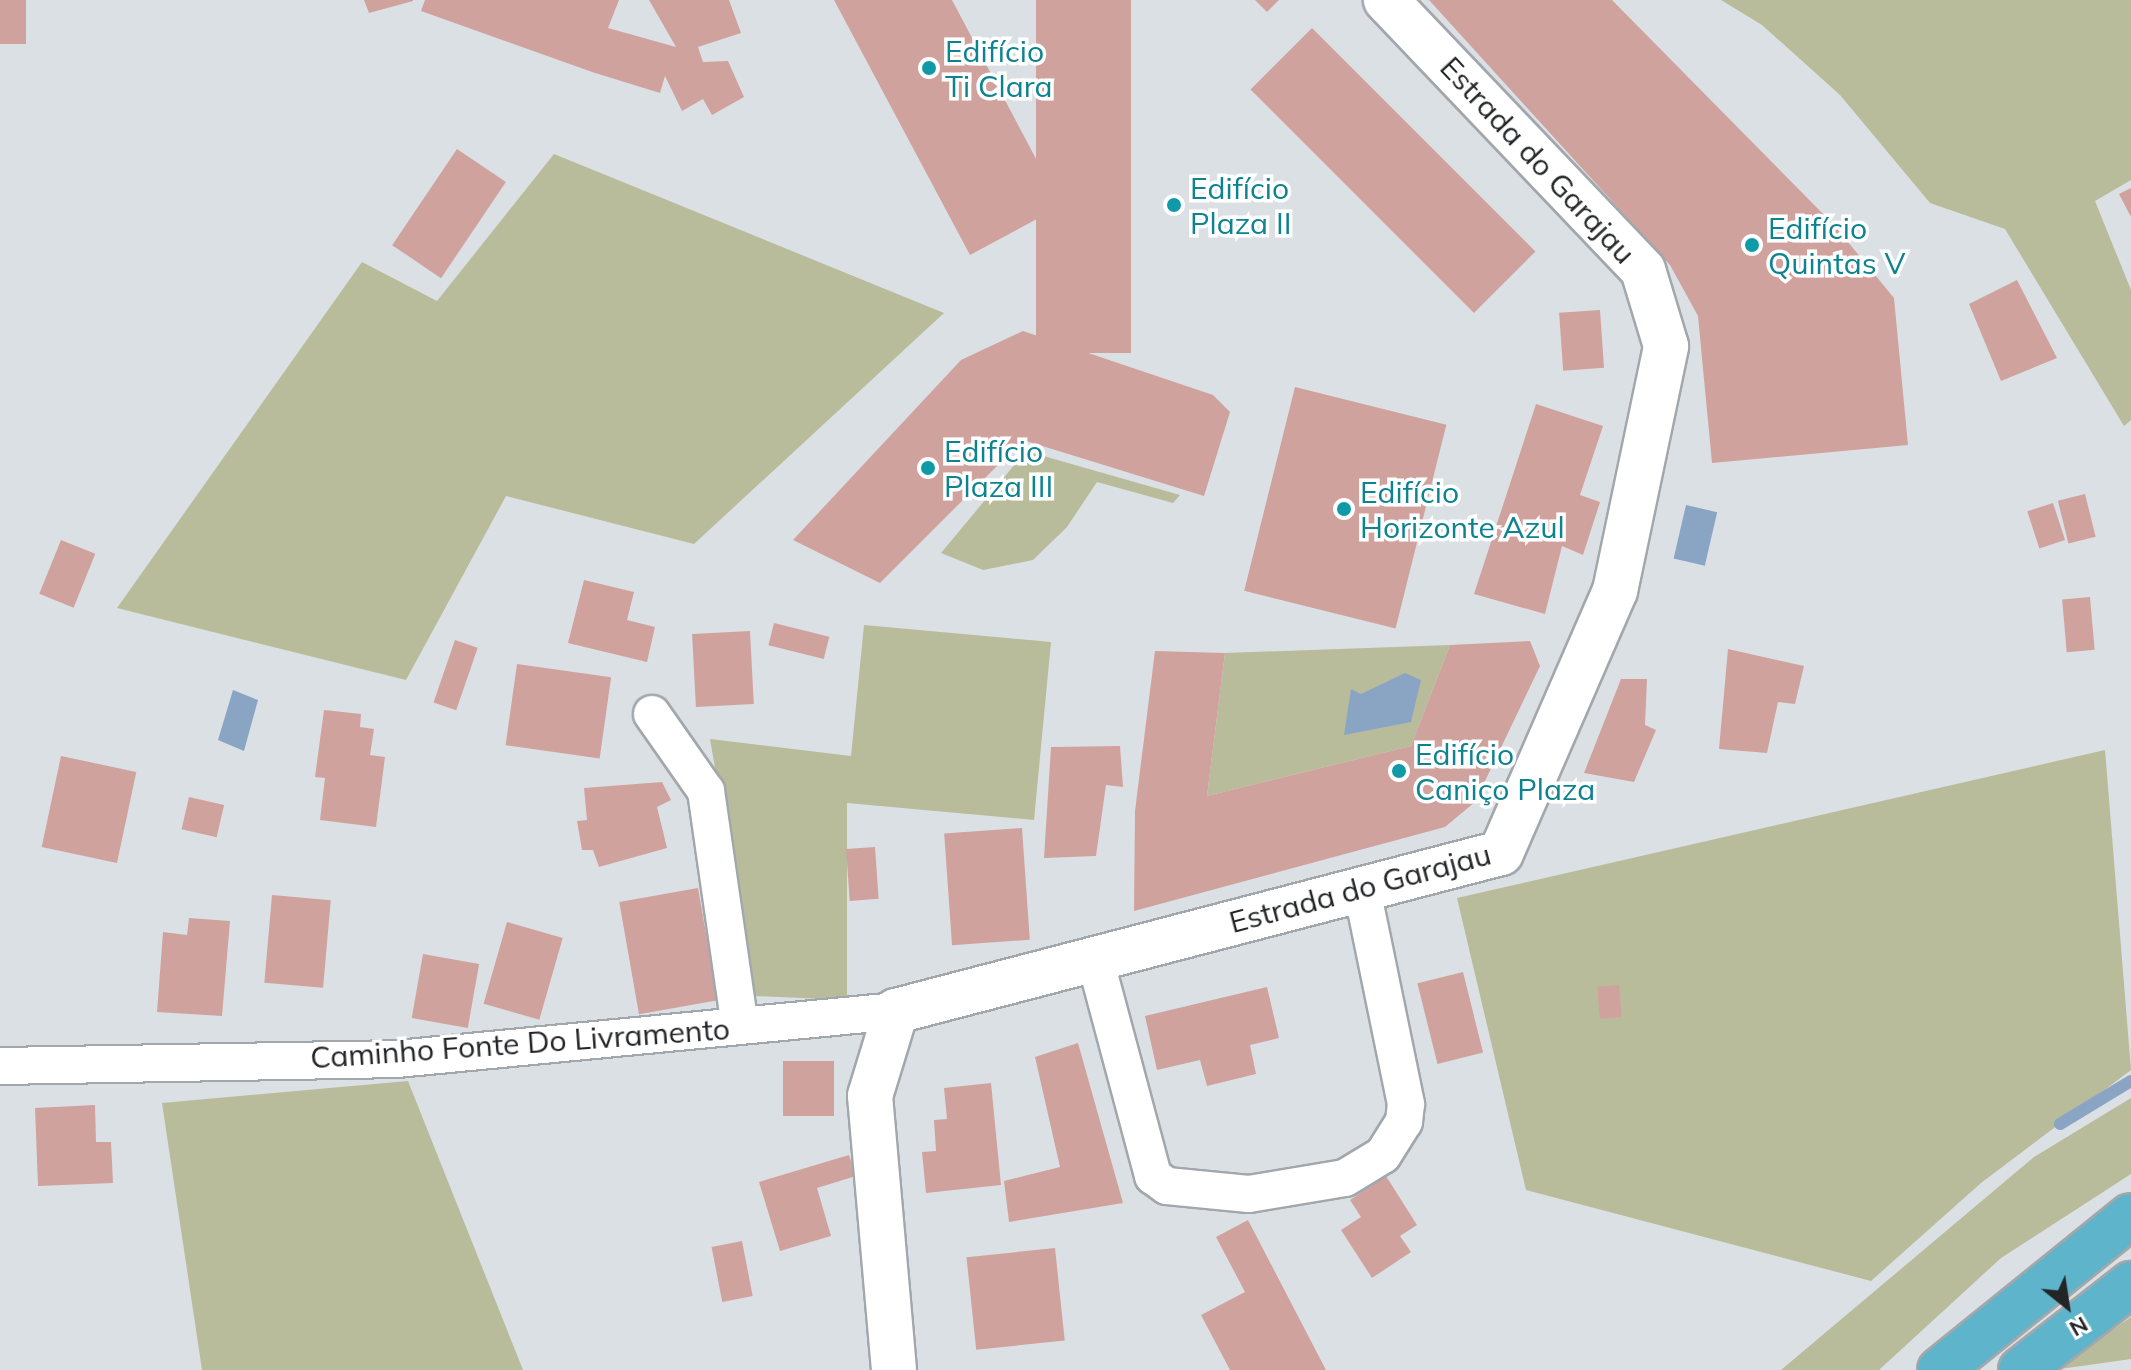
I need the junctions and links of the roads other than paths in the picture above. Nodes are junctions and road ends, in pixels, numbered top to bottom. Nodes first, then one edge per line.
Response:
1 (1386, 0) edge
2 (652, 714) dead end
3 (1362, 889) junction
4 (1095, 959) junction
5 (896, 1011) junction
6 (740, 1026) junction
7 (0, 1066) edge
8 (2131, 1216) edge
9 (2131, 1284) edge
10 (894, 1370) edge
11 (1940, 1370) edge
12 (2021, 1370) edge

1 - 3 street, Estrada do Garajau
2 - 6 street
3 - 4 street, Estrada do Garajau
3 - 4 street
4 - 5 street, Estrada do Garajau
5 - 6 street, Caminho Fonte Do Livramento
5 - 10 street
6 - 7 street, Caminho Fonte Do Livramento
8 - 11 highway
9 - 12 highway

